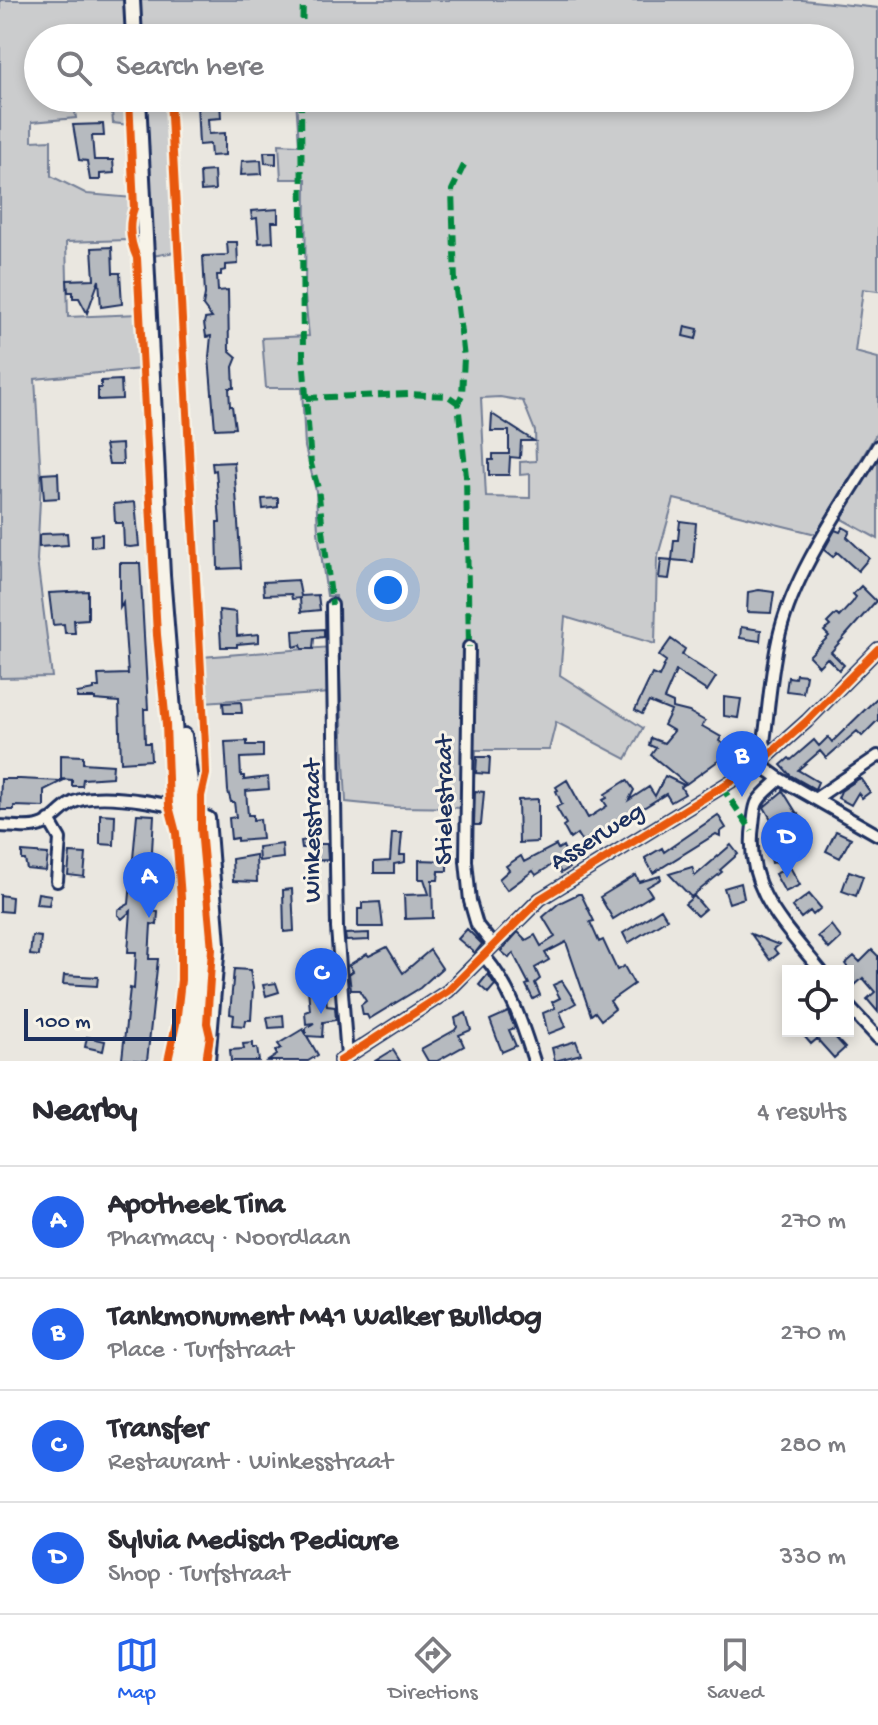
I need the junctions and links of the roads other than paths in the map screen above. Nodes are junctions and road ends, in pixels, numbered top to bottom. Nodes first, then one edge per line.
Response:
1 (132, 0) edge
2 (133, 24) edge
3 (139, 112) edge
4 (878, 446) edge
5 (332, 605) dead end
6 (469, 647) dead end
7 (878, 649) edge
8 (769, 755) junction
9 (878, 756) edge
10 (759, 764) junction
11 (780, 779) junction
12 (815, 799) junction
13 (188, 810) junction
14 (49, 820) junction
15 (0, 826) edge
16 (877, 832) edge
17 (57, 881) dead end
18 (493, 945) junction
19 (484, 956) junction
20 (816, 965) edge
21 (854, 1012) edge
22 (878, 1038) edge
23 (344, 1059) edge
24 (181, 1061) edge
25 (193, 1061) edge
26 (209, 1061) edge
27 (534, 1061) edge

1 - 2 main road
3 - 13 main road
4 - 8 street
5 - 23 street, Winkesstraat
6 - 18 street, Stielestraat
7 - 8 street, Asserweg
8 - 10 street, Asserweg
9 - 12 street
10 - 11 street
10 - 18 street, Asserweg
11 - 12 street
11 - 20 street
12 - 16 street
13 - 14 street
13 - 24 main road
13 - 25 main road
13 - 26 street
14 - 15 street
14 - 17 street
18 - 19 street, Asserweg
19 - 23 street, Asserweg
19 - 27 street
21 - 22 street

